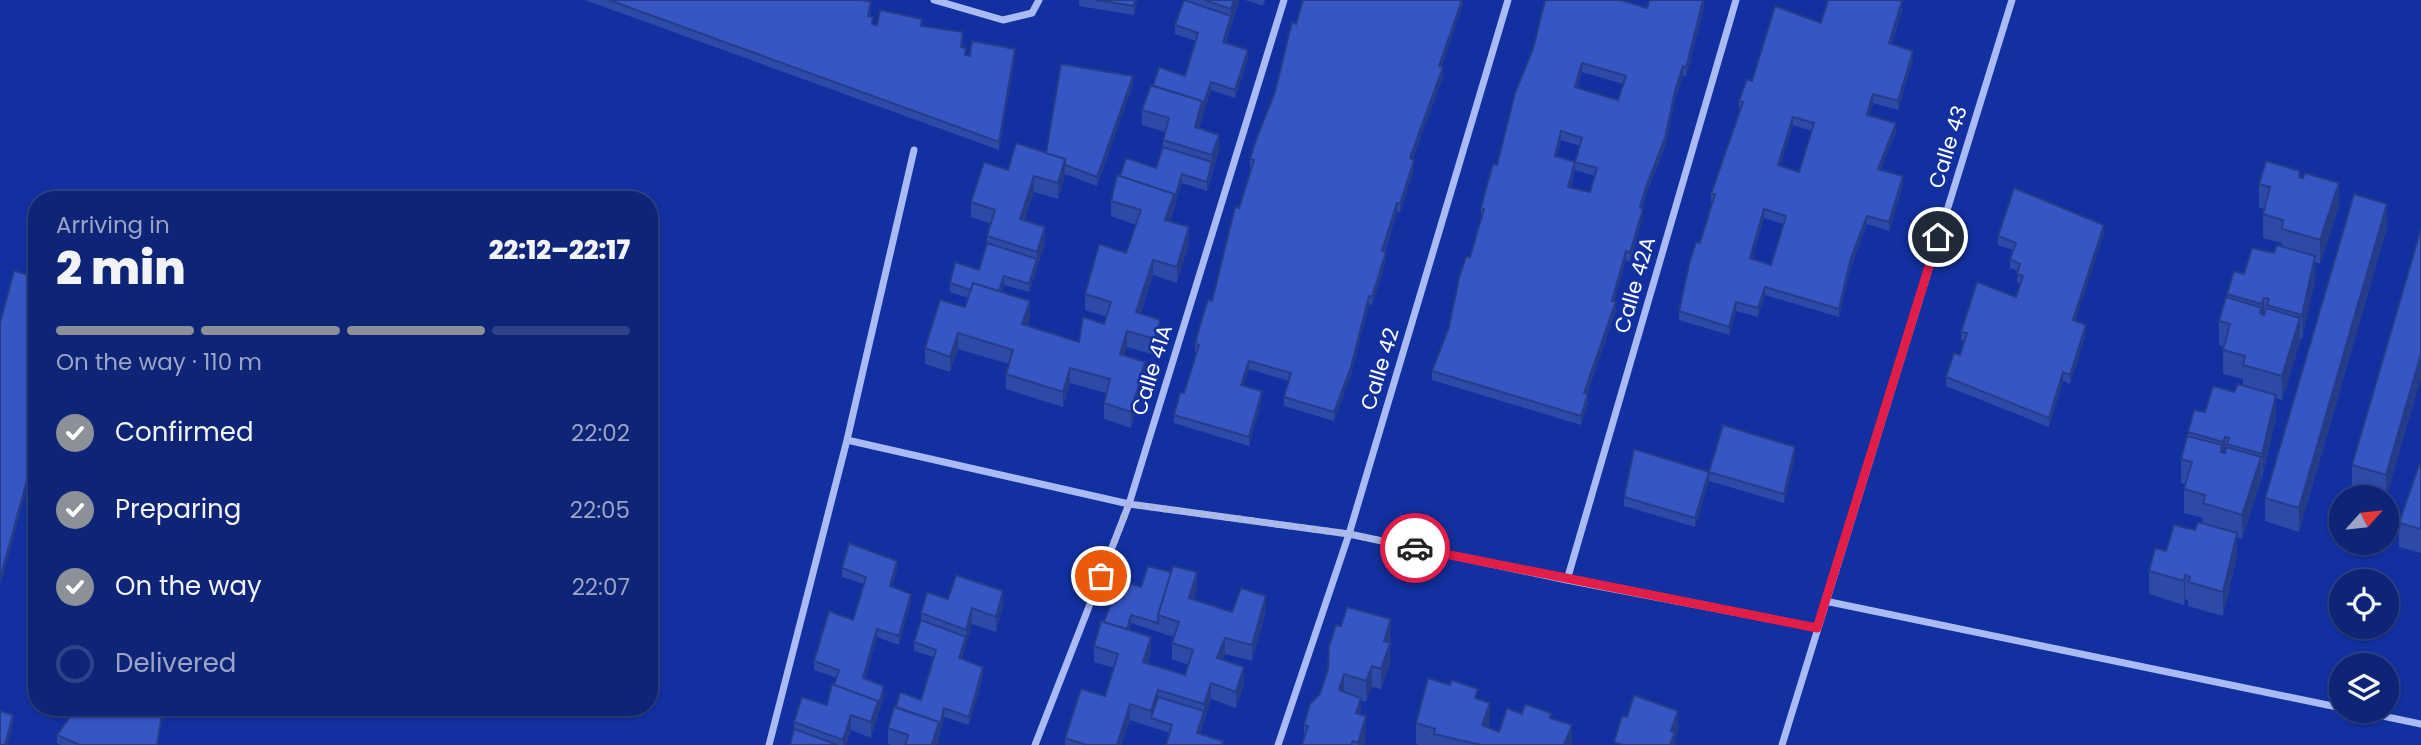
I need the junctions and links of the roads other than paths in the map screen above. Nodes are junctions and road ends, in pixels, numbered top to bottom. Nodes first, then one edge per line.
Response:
1 (934, 0) edge
2 (1039, 0) edge
3 (1284, 0) edge
4 (1508, 0) edge
5 (1736, 0) edge
6 (2001, 0) edge
7 (2012, 1) edge
8 (914, 150) dead end
9 (847, 440) junction
10 (1129, 504) junction
11 (1349, 534) junction
12 (1567, 580) junction
13 (1825, 601) junction
14 (1817, 628) junction
15 (2329, 705) edge
16 (2399, 719) edge
17 (2421, 724) edge
18 (769, 745) edge
19 (1035, 745) edge
20 (1278, 745) edge
21 (1782, 745) edge

1 - 2 street
3 - 10 street, Calle 41A
4 - 11 street, Calle 42
5 - 12 street, Calle 42A
6 - 7 street
7 - 13 street, Calle 43
8 - 9 street
9 - 10 street
9 - 18 street
10 - 11 street
10 - 19 street, Calle 41A
11 - 12 street
11 - 20 street, Calle 42
12 - 14 street
13 - 14 street, Calle 43
13 - 15 street
14 - 21 street, Calle 43
16 - 17 street

